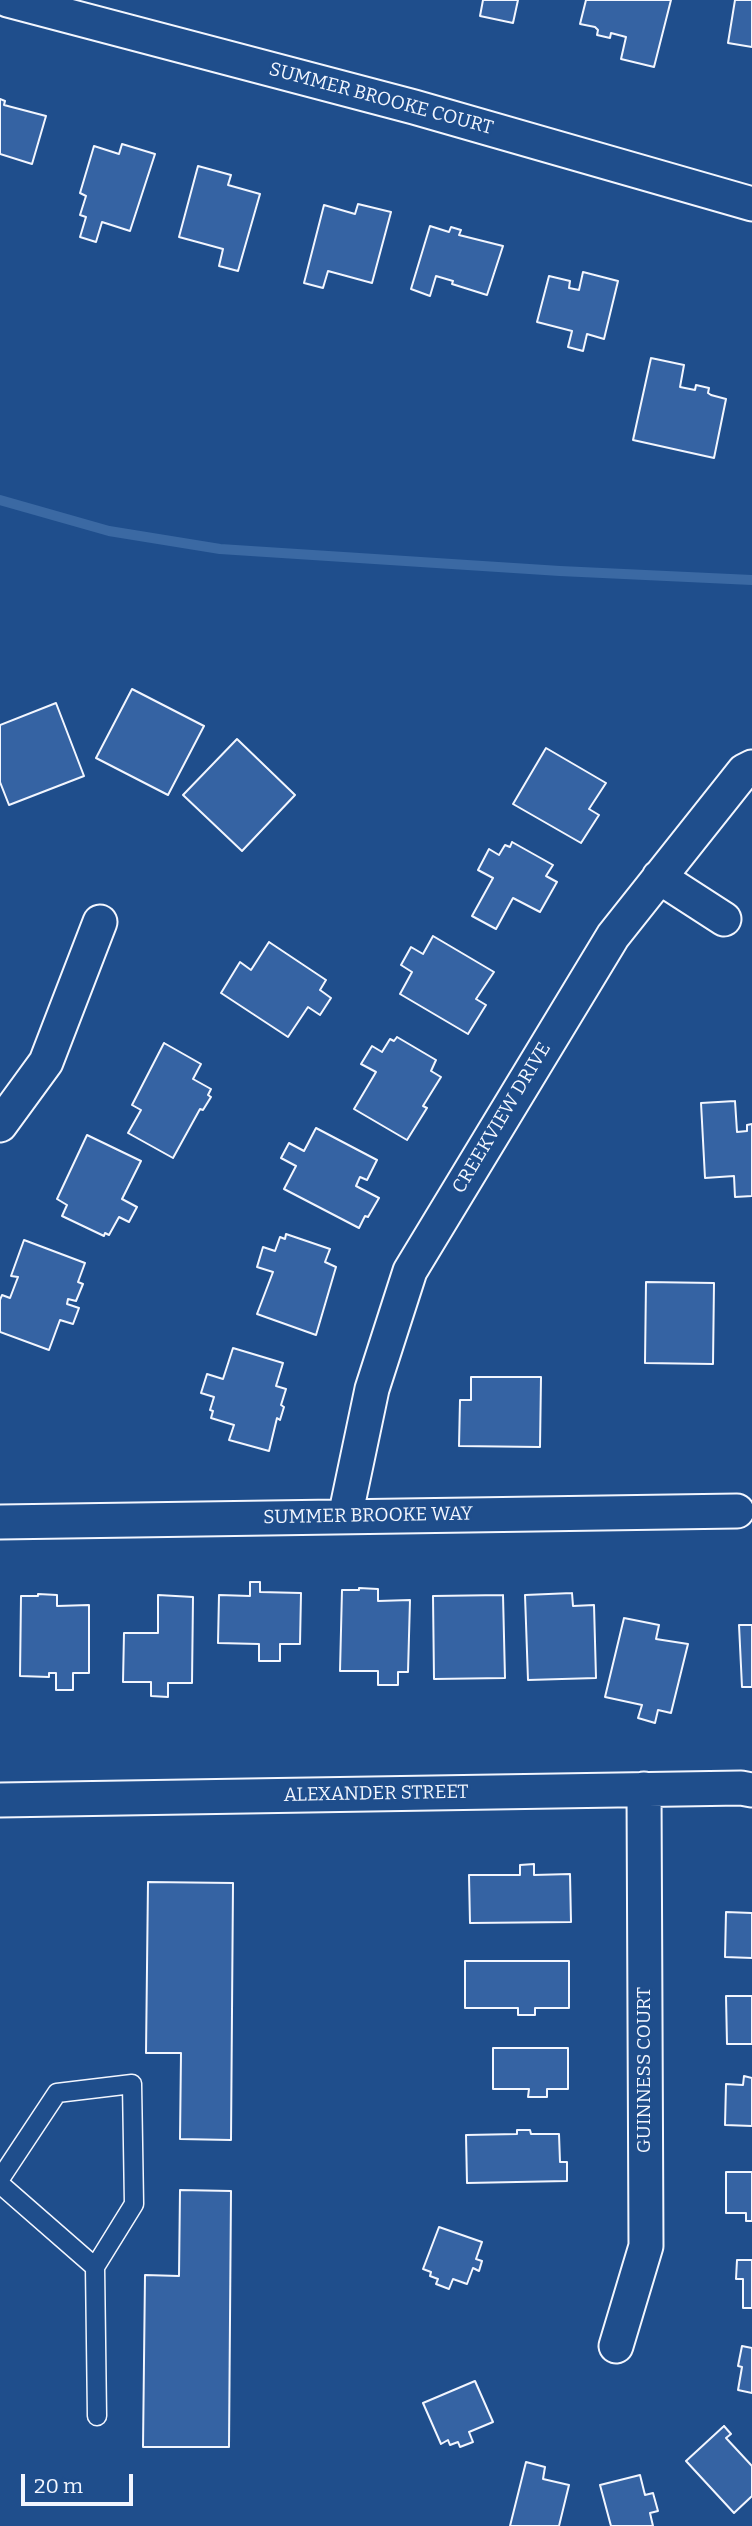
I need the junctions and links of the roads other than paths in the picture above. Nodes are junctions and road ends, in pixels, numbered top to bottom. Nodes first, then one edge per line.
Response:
1 (8, 0) edge
2 (752, 204) edge
3 (752, 767) edge
4 (659, 877) junction
5 (724, 919) dead end
6 (100, 922) dead end
7 (0, 1125) edge
8 (737, 1511) dead end
9 (345, 1517) junction
10 (0, 1522) edge
11 (644, 1789) junction
12 (752, 1790) edge
13 (0, 1800) edge
14 (0, 2181) edge
15 (95, 2267) junction
16 (616, 2346) dead end
17 (97, 2416) dead end

1 - 2 street, SUMMER BROOKE COURT
3 - 4 street, CREEKVIEW DRIVE
4 - 5 street
4 - 9 street, CREEKVIEW DRIVE
6 - 7 street
8 - 9 street, SUMMER BROOKE WAY
9 - 10 street, SUMMER BROOKE WAY
11 - 12 street, ALEXANDER STREET
11 - 13 street, ALEXANDER STREET
11 - 16 street, GUINNESS COURT
14 - 15 lane
14 - 15 lane
15 - 17 lane

